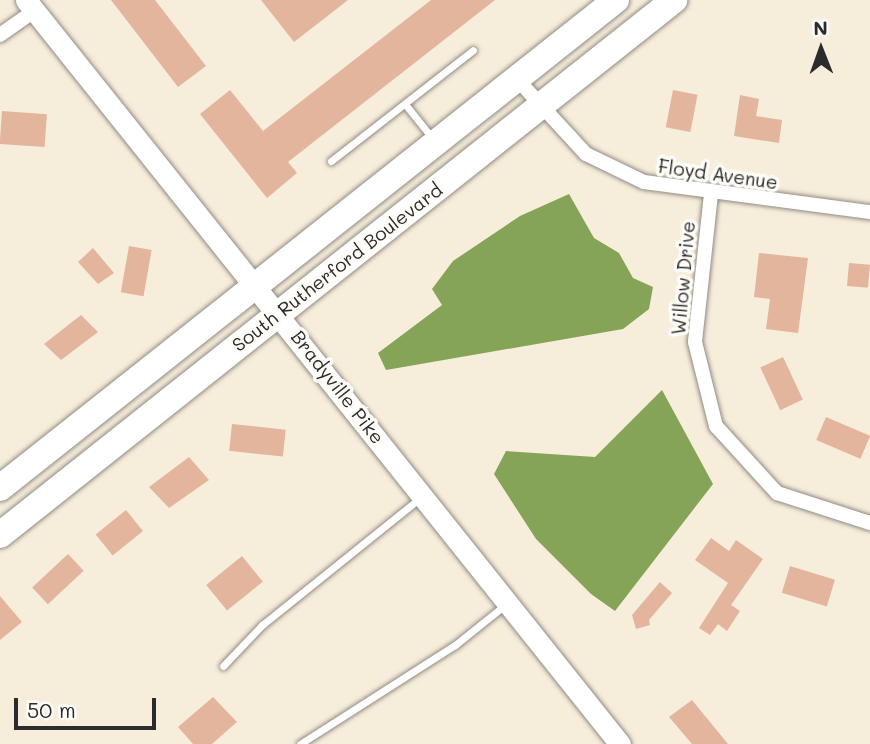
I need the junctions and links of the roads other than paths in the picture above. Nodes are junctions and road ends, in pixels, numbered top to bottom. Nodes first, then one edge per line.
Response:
1 (616, 0) edge
2 (674, 0) edge
3 (30, 5) edge
4 (0, 34) edge
5 (473, 50) dead end
6 (516, 78) junction
7 (405, 104) junction
8 (541, 106) junction
9 (436, 142) junction
10 (331, 161) dead end
11 (711, 194) junction
12 (870, 212) edge
13 (257, 286) junction
14 (279, 313) junction
15 (0, 488) edge
16 (423, 495) junction
17 (870, 523) edge
18 (0, 535) edge
19 (508, 602) junction
20 (223, 666) dead end
21 (300, 744) edge
22 (620, 744) edge

1 - 6 highway, South Rutherford Boulevard
2 - 8 highway, South Rutherford Boulevard
3 - 4 street
3 - 13 main road, Bradyville Pike
5 - 7 lane
6 - 8 street, Floyd Avenue
6 - 9 highway, South Rutherford Boulevard
7 - 9 lane
7 - 10 lane
8 - 11 street, Floyd Avenue
8 - 14 highway, South Rutherford Boulevard
9 - 13 highway, South Rutherford Boulevard
11 - 12 street, Floyd Avenue
11 - 17 street, Willow Drive
13 - 14 main road, Bradyville Pike
13 - 15 highway, South Rutherford Boulevard
14 - 16 main road, Bradyville Pike
14 - 18 highway, South Rutherford Boulevard
16 - 19 main road, Bradyville Pike
16 - 20 lane
19 - 21 lane
19 - 22 main road, Bradyville Pike

